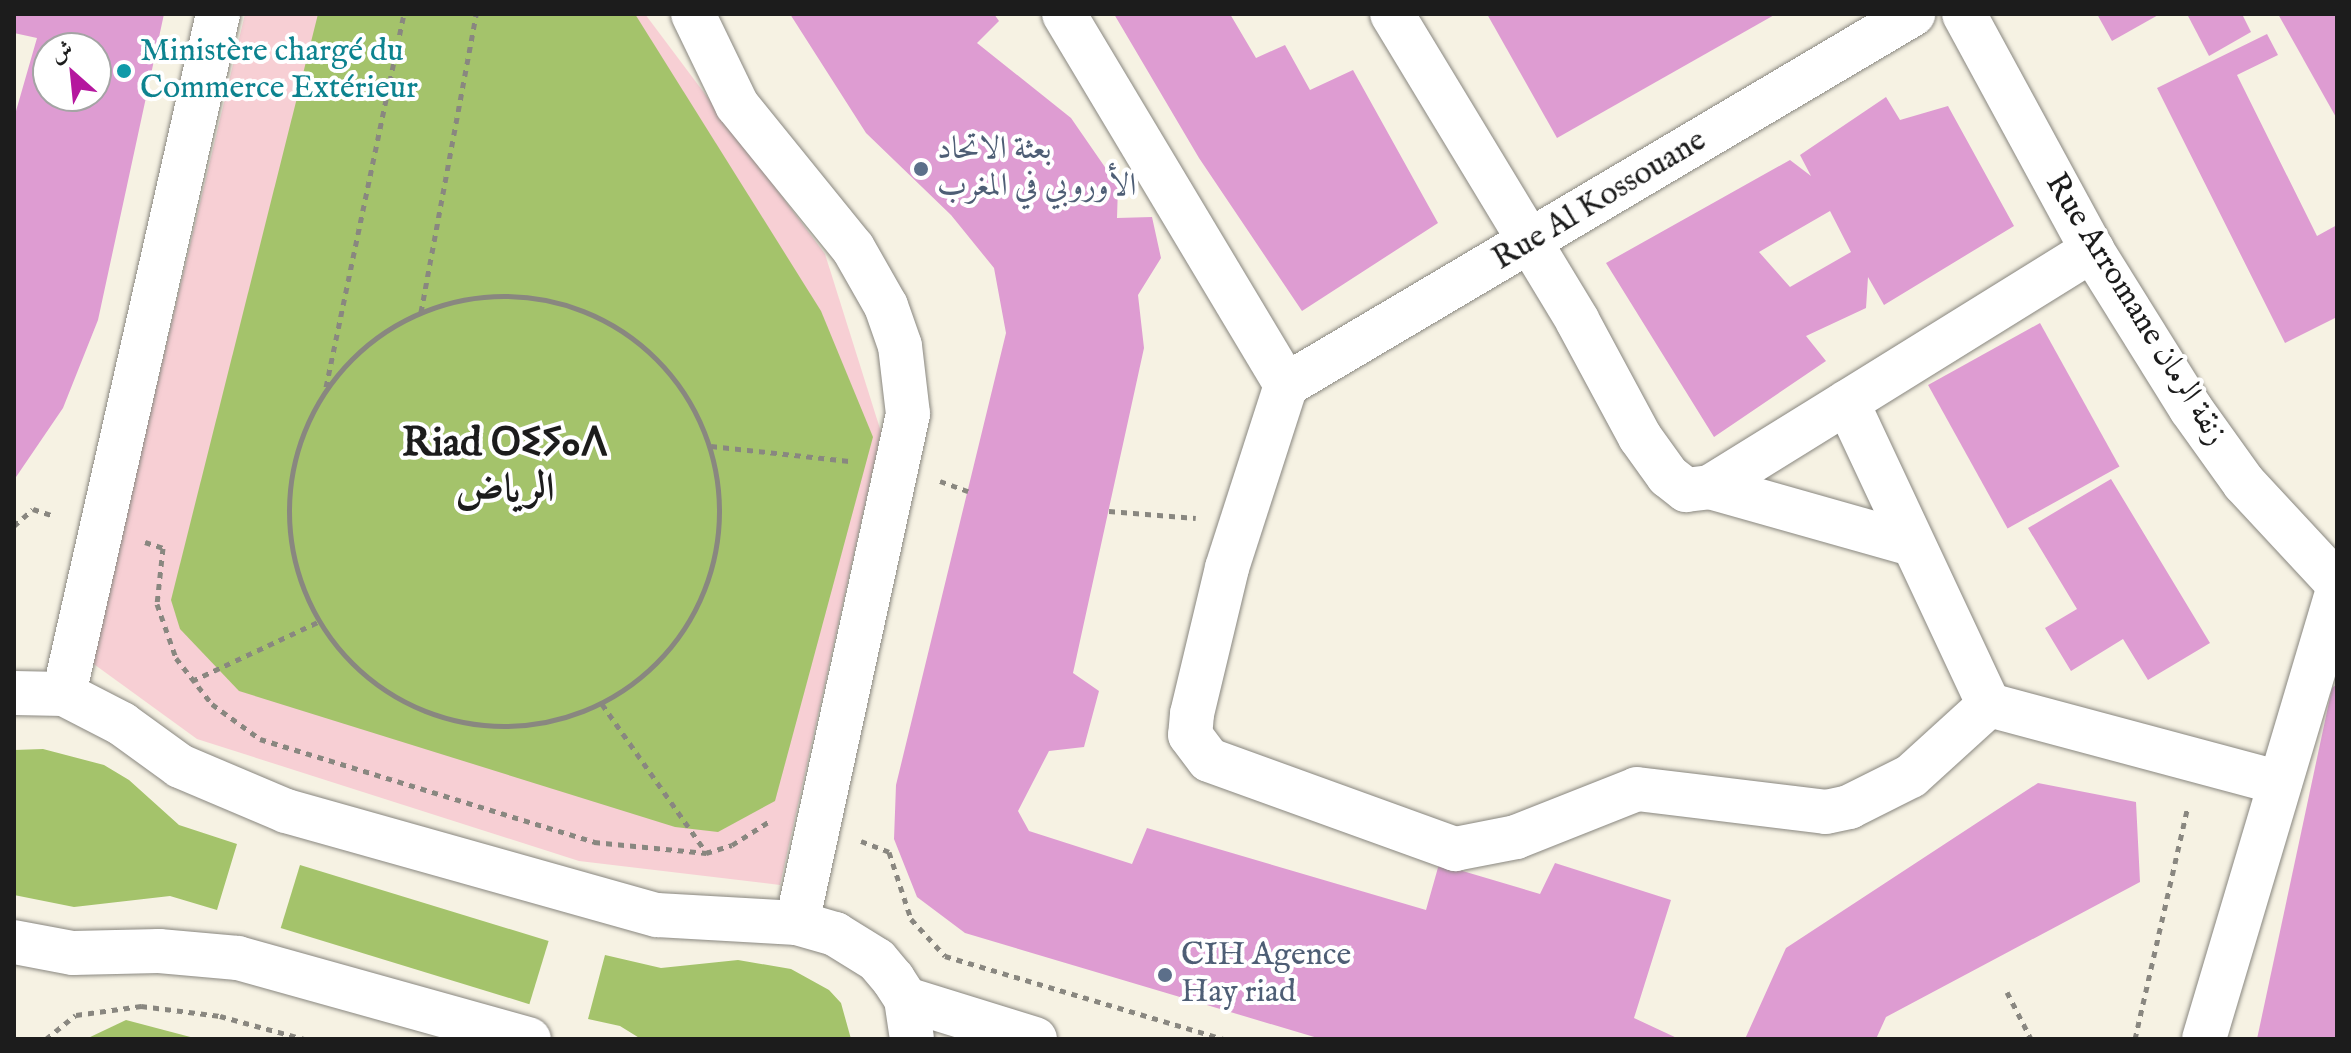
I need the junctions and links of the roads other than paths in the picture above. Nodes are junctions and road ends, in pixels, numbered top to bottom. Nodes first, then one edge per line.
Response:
1 (218, 14) edge
2 (693, 14) edge
3 (1064, 14) edge
4 (1392, 14) edge
5 (1913, 14) edge
6 (1964, 14) edge
7 (1530, 244) junction
8 (2092, 250) junction
9 (1286, 385) junction
10 (1847, 402) junction
11 (1710, 487) junction
12 (1912, 544) junction
13 (2337, 583) edge
14 (2337, 592) edge
15 (14, 693) edge
16 (64, 694) junction
17 (1989, 705) junction
18 (2280, 783) junction
19 (797, 923) junction
20 (14, 942) edge
21 (909, 1019) edge
22 (529, 1039) edge
23 (1035, 1039) edge
24 (2204, 1039) edge

1 - 16 street
2 - 19 street
3 - 9 street
4 - 7 street
5 - 7 street, Rue Al Kossouane
6 - 8 street, Rue Arromane زنقة الرمان
7 - 9 street, Rue Al Kossouane
7 - 11 street
8 - 10 street
8 - 13 street, Rue Arromane زنقة الرمان
9 - 17 street
10 - 11 street
10 - 12 street
11 - 12 street
12 - 17 street
14 - 18 street
15 - 16 street
16 - 19 street
17 - 18 street
18 - 24 street
19 - 21 street
20 - 22 street
21 - 23 street

